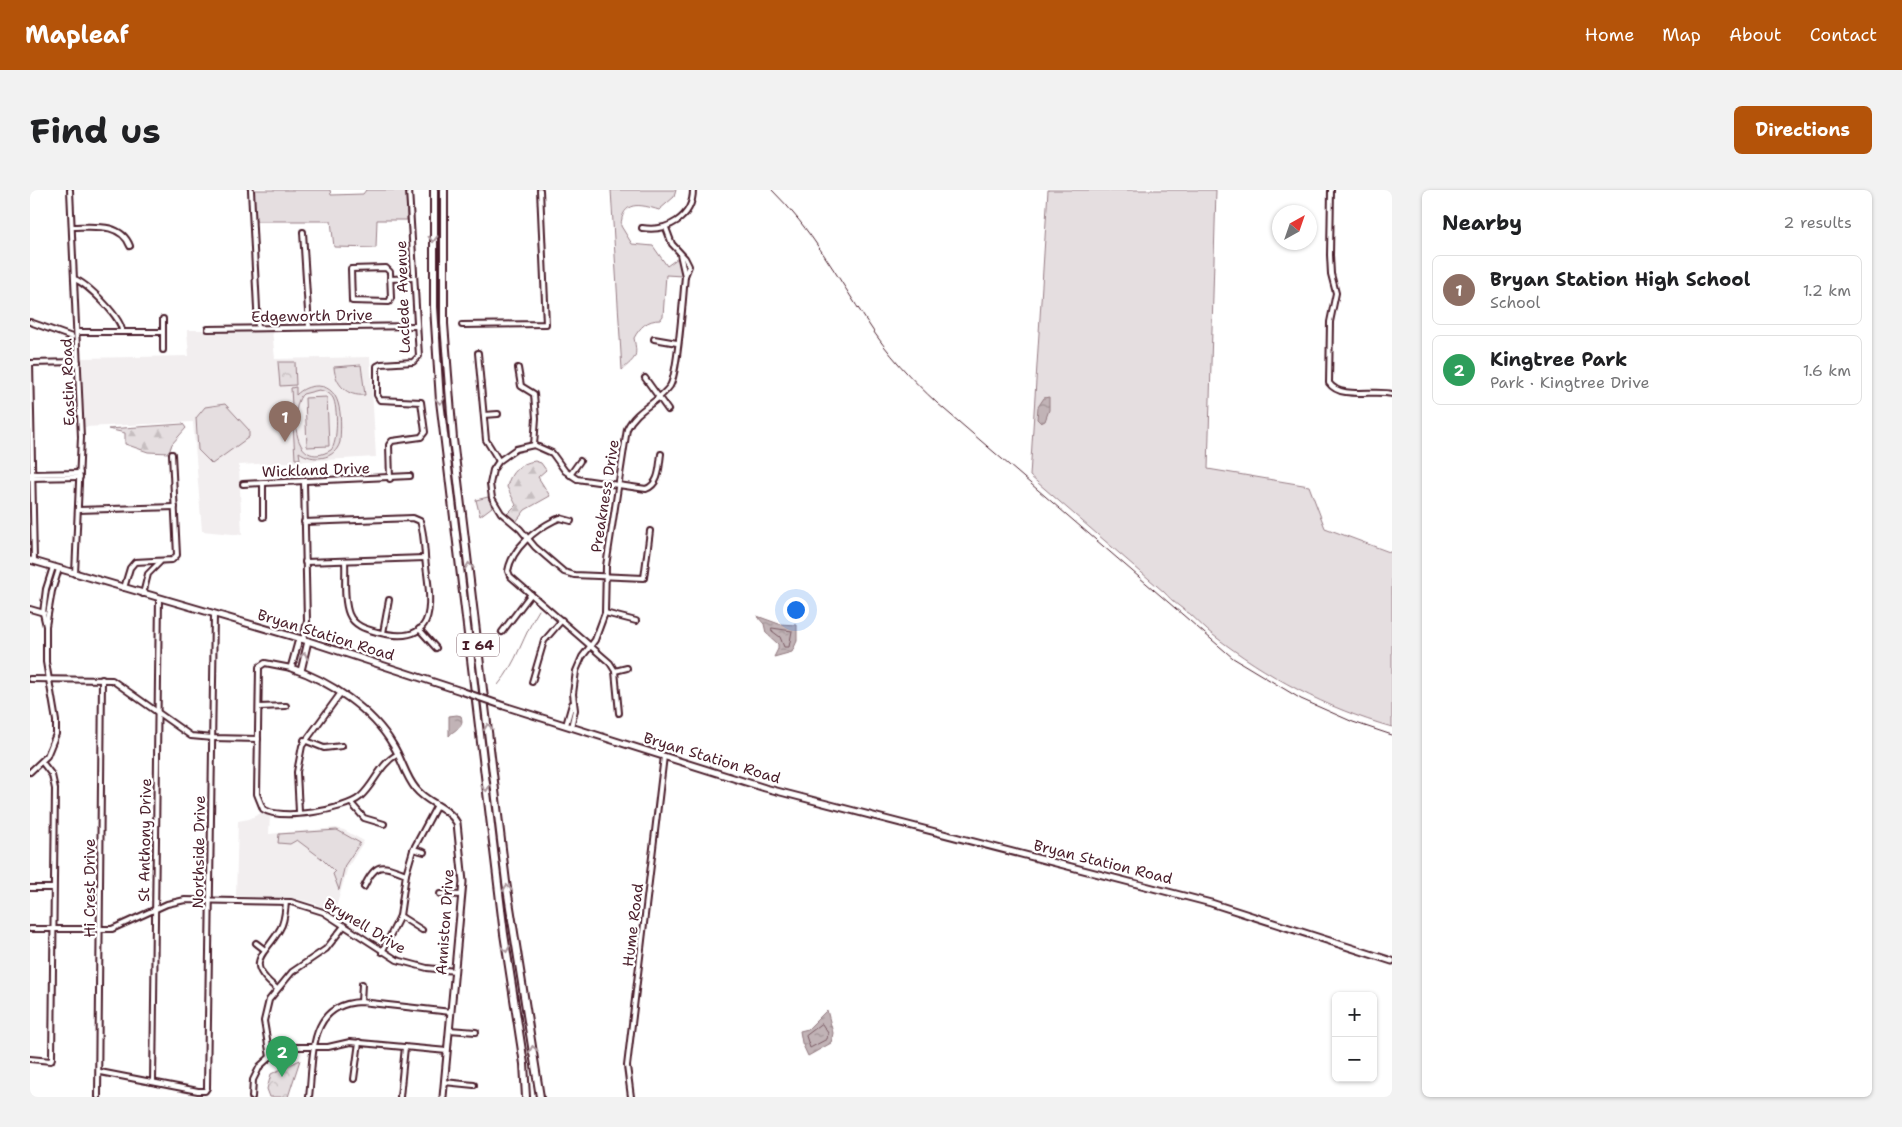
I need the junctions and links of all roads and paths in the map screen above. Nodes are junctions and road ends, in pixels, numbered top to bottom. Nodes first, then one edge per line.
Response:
1 (70, 190) edge
2 (251, 190) edge
3 (409, 190) edge
4 (434, 190) edge
5 (444, 190) edge
6 (540, 190) edge
7 (694, 190) edge
8 (1331, 190) edge
9 (72, 227) junction
10 (642, 228) dead end
11 (666, 228) junction
12 (303, 232) dead end
13 (130, 246) dead end
14 (414, 278) junction
15 (74, 279) junction
16 (390, 279) junction
17 (163, 319) dead end
18 (30, 322) edge
19 (462, 325) dead end
20 (417, 326) junction
21 (309, 327) junction
22 (258, 328) junction
23 (208, 329) dead end
24 (77, 332) junction
25 (122, 332) junction
26 (162, 332) junction
27 (72, 337) dead end
28 (654, 339) dead end
29 (677, 342) junction
30 (163, 350) dead end
31 (478, 353) dead end
32 (78, 362) junction
33 (30, 363) edge
34 (518, 368) dead end
35 (645, 378) dead end
36 (1392, 394) edge
37 (657, 398) junction
38 (31, 410) edge
39 (668, 410) dead end
40 (498, 414) dead end
41 (484, 415) junction
42 (534, 444) junction
43 (172, 454) dead end
44 (661, 454) dead end
45 (498, 461) junction
46 (580, 461) dead end
47 (80, 475) junction
48 (570, 475) junction
49 (31, 476) edge
50 (410, 476) dead end
51 (390, 479) junction
52 (304, 482) junction
53 (243, 484) dead end
54 (263, 484) junction
55 (617, 486) junction
56 (175, 507) junction
57 (78, 510) junction
58 (263, 517) dead end
59 (571, 521) dead end
60 (304, 522) junction
61 (650, 531) dead end
62 (528, 540) junction
63 (425, 558) junction
64 (32, 560) edge
65 (160, 561) junction
66 (345, 561) junction
67 (305, 562) junction
68 (56, 568) junction
69 (75, 574) junction
70 (606, 577) junction
71 (124, 588) junction
72 (143, 594) junction
73 (532, 594) junction
74 (159, 598) junction
75 (389, 600) dead end
76 (30, 609) edge
77 (43, 612) junction
78 (605, 613) junction
79 (49, 614) junction
80 (214, 614) junction
81 (562, 620) junction
82 (636, 621) dead end
83 (46, 626) junction
84 (419, 629) junction
85 (502, 632) dead end
86 (383, 633) junction
87 (303, 640) junction
88 (591, 645) junction
89 (436, 648) dead end
90 (291, 668) junction
91 (627, 668) dead end
92 (301, 671) junction
93 (615, 671) junction
94 (48, 678) junction
95 (30, 679) edge
96 (102, 680) junction
97 (532, 682) dead end
98 (340, 694) junction
99 (259, 706) junction
100 (286, 706) dead end
101 (158, 713) junction
102 (619, 713) dead end
103 (568, 726) junction
104 (213, 738) junction
105 (258, 739) junction
106 (304, 740) junction
107 (342, 746) dead end
108 (398, 754) junction
109 (664, 756) junction
110 (42, 762) junction
111 (30, 772) edge
112 (351, 803) junction
113 (437, 805) junction
114 (299, 812) junction
115 (384, 824) dead end
116 (414, 849) junction
117 (424, 852) dead end
118 (406, 874) junction
119 (364, 887) dead end
120 (30, 888) edge
121 (53, 888) junction
122 (440, 894) dead end
123 (462, 895) junction
124 (209, 900) junction
125 (286, 902) junction
126 (155, 910) junction
127 (400, 916) junction
128 (344, 926) junction
129 (30, 929) edge
130 (53, 930) junction
131 (100, 930) junction
132 (422, 930) dead end
133 (256, 943) dead end
134 (265, 950) junction
135 (382, 952) junction
136 (1392, 961) edge
137 (455, 971) junction
138 (362, 984) dead end
139 (276, 988) junction
140 (361, 1002) junction
141 (451, 1012) junction
142 (449, 1030) junction
143 (476, 1032) dead end
144 (358, 1042) junction
145 (315, 1047) junction
146 (405, 1047) junction
147 (447, 1051) junction
148 (270, 1057) junction
149 (30, 1059) edge
150 (100, 1072) junction
151 (354, 1079) dead end
152 (153, 1082) junction
153 (444, 1082) junction
154 (474, 1085) dead end
155 (98, 1097) edge
156 (252, 1097) edge
157 (309, 1097) edge
158 (400, 1097) edge
159 (443, 1097) edge
160 (526, 1097) edge
161 (540, 1097) edge
162 (631, 1097) edge

1 - 9 street, Eastin Road
2 - 22 street
3 - 14 street, Laclede Avenue
4 -> 160 highway, I 64
161 -> 5 highway, I 64
6 - 19 street
7 - 11 street
8 - 36 street
9 - 13 street
9 - 15 street, Eastin Road
10 - 11 street
11 - 29 street, Preakness Drive
12 - 21 street
14 - 16 street
14 - 20 street, Laclede Avenue
15 - 24 street, Eastin Road
15 - 25 street
16 - 16 street
17 - 26 street
18 - 27 street
20 - 21 street, Edgeworth Drive
20 - 51 street, Laclede Avenue
21 - 22 street, Edgeworth Drive
22 - 23 street, Edgeworth Drive
24 - 25 street
24 - 32 street, Eastin Road
25 - 26 street
26 - 30 street
28 - 29 street
29 - 37 street, Preakness Drive
31 - 41 street
32 - 33 street
32 - 47 street, Eastin Road
33 - 38 street
34 - 42 street
35 - 37 street
37 - 39 street
37 - 55 street, Preakness Drive
38 - 49 street
40 - 41 street
41 - 45 street
42 - 45 street
42 - 48 street
43 - 56 street
44 - 55 street
45 - 62 street
46 - 48 street
47 - 49 street
47 - 57 street, Eastin Road
48 - 55 street
49 - 64 street
50 - 51 street, Wickland Drive
51 - 52 street, Wickland Drive
52 - 54 street, Wickland Drive
52 - 60 street
53 - 54 street, Wickland Drive
54 - 58 street
55 - 70 street, Preakness Drive
56 - 57 street
56 - 65 street
57 - 69 street, Eastin Road
59 - 62 street
60 - 63 street
60 - 67 street
61 - 70 street
62 - 70 street
62 - 73 street
63 - 66 street
63 - 84 street
64 - 68 main road, Bryan Station Road
65 - 71 street
65 - 72 street
66 - 67 street
66 - 86 street
67 - 87 street
68 - 69 main road, Bryan Station Road
68 - 77 street
68 - 79 street
69 - 71 main road, Bryan Station Road
70 - 78 street, Preakness Drive
71 - 72 main road, Bryan Station Road
72 - 74 main road, Bryan Station Road
73 - 81 street
73 - 85 street
74 - 80 main road, Bryan Station Road
74 - 101 street, St Anthony Drive
75 - 86 street
76 - 77 street
77 - 79 street
77 - 83 street
78 - 82 street
78 - 88 street, Preakness Drive
79 - 83 street
80 - 87 main road, Bryan Station Road
80 - 104 street, Northside Drive
81 - 88 street
81 - 97 street
83 - 94 street
84 - 86 street
84 - 89 street
87 - 90 main road
92 -> 87 main road
87 - 103 main road, Bryan Station Road, bridge
88 - 93 street
88 - 103 street, Preakness Drive
90 - 92 main road, Anniston Drive
90 - 99 street, Anniston Drive
91 - 93 street
92 - 98 main road, Anniston Drive
93 - 102 street
94 - 95 street
94 - 96 street
94 - 110 street
96 - 101 street
96 - 131 street, Hi Crest Drive
98 - 106 street
98 - 108 main road, Anniston Drive
99 - 100 street
99 - 105 street
101 - 104 street
101 - 126 street, St Anthony Drive
103 - 109 main road, Bryan Station Road
104 - 105 street
104 - 124 street, Northside Drive
105 - 114 street
106 - 107 street
106 - 114 street
108 - 112 street
108 - 113 main road, Anniston Drive
109 - 136 main road, Bryan Station Road
109 - 162 street, Hume Road
110 - 111 street
110 - 121 street
112 - 114 street
112 - 115 street
113 - 116 street
113 - 123 main road, Anniston Drive
116 - 117 street
116 - 118 street
118 - 119 street
118 - 127 street
120 - 121 street
121 - 130 street
122 - 123 street
123 - 137 main road, Anniston Drive
124 - 125 street, Brynell Drive
124 - 126 street, Brynell Drive
124 - 152 street, Northside Drive
125 - 128 street, Brynell Drive
125 - 134 street
126 - 131 street, Brynell Drive
126 - 152 street, St Anthony Drive
127 - 132 street
127 - 135 street
128 - 135 street, Brynell Drive
128 - 139 street
129 - 130 street, Brynell Drive
130 - 131 street, Brynell Drive
130 - 149 street
131 - 150 street, Hi Crest Drive
133 - 134 street
134 - 139 street
135 - 137 street, Brynell Drive
137 - 141 main road, Anniston Drive
138 - 140 street
139 - 148 street
140 - 141 street
140 - 145 street
141 - 142 main road, Anniston Drive
142 - 143 street
142 - 147 main road, Anniston Drive
144 - 145 street
144 - 146 street
144 - 151 street
145 - 148 street
145 - 157 street
146 - 147 street
146 - 158 street
147 - 153 main road, Anniston Drive
148 - 156 street
150 - 152 street
150 - 155 street, Hi Crest Drive
153 - 154 street
153 - 159 main road, Anniston Drive

